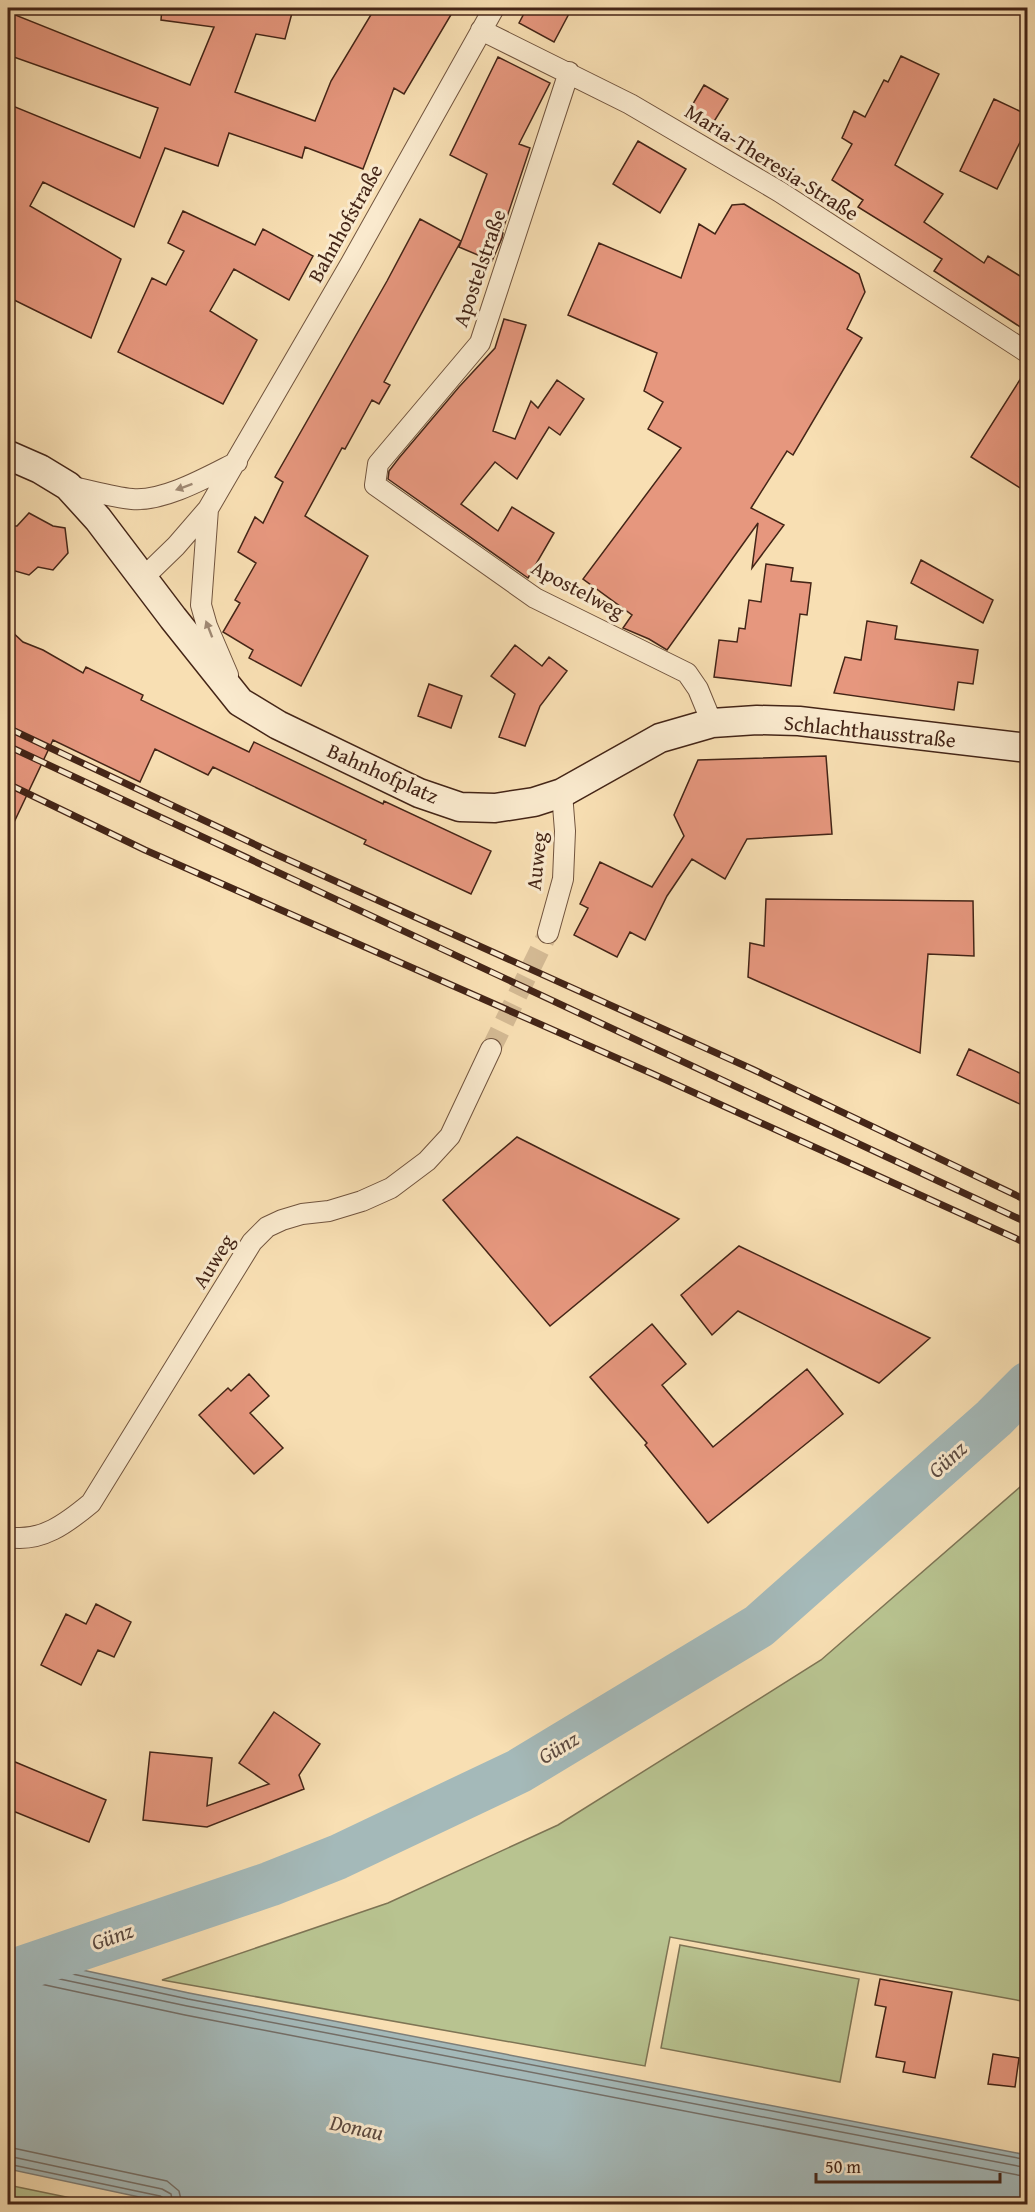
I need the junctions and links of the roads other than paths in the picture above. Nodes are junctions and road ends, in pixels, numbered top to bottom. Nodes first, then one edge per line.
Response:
1 (494, 8) edge
2 (481, 30) junction
3 (569, 72) junction
4 (1028, 353) edge
5 (8, 455) edge
6 (237, 462) junction
7 (375, 485) joint
8 (68, 486) junction
9 (208, 510) junction
10 (144, 577) junction
11 (240, 702) junction
12 (712, 723) junction
13 (1028, 748) edge
14 (562, 793) junction
15 (548, 933) tunnel mouth
16 (491, 1049) tunnel mouth
17 (8, 1537) edge

1 - 2 street, Bahnhofstraße
2 - 3 street, Maria-Theresia-Straße
2 - 6 street, Bahnhofstraße
3 - 4 street, Maria-Theresia-Straße
3 - 7 street, Apostelstraße
5 - 8 main road, Bahnhofplatz
6 -> 8 street
6 - 9 street, Bahnhofstraße
7 - 12 street, Apostelweg
8 - 10 main road, Bahnhofplatz
9 - 10 street, Bahnhofstraße
11 -> 9 street, Bahnhofstraße
10 - 11 main road, Bahnhofplatz
11 - 14 main road, Bahnhofplatz
12 - 13 main road, Schlachthausstraße
12 - 14 main road, Bahnhofplatz
14 - 15 street, Auweg
16 - 17 street, Auweg

